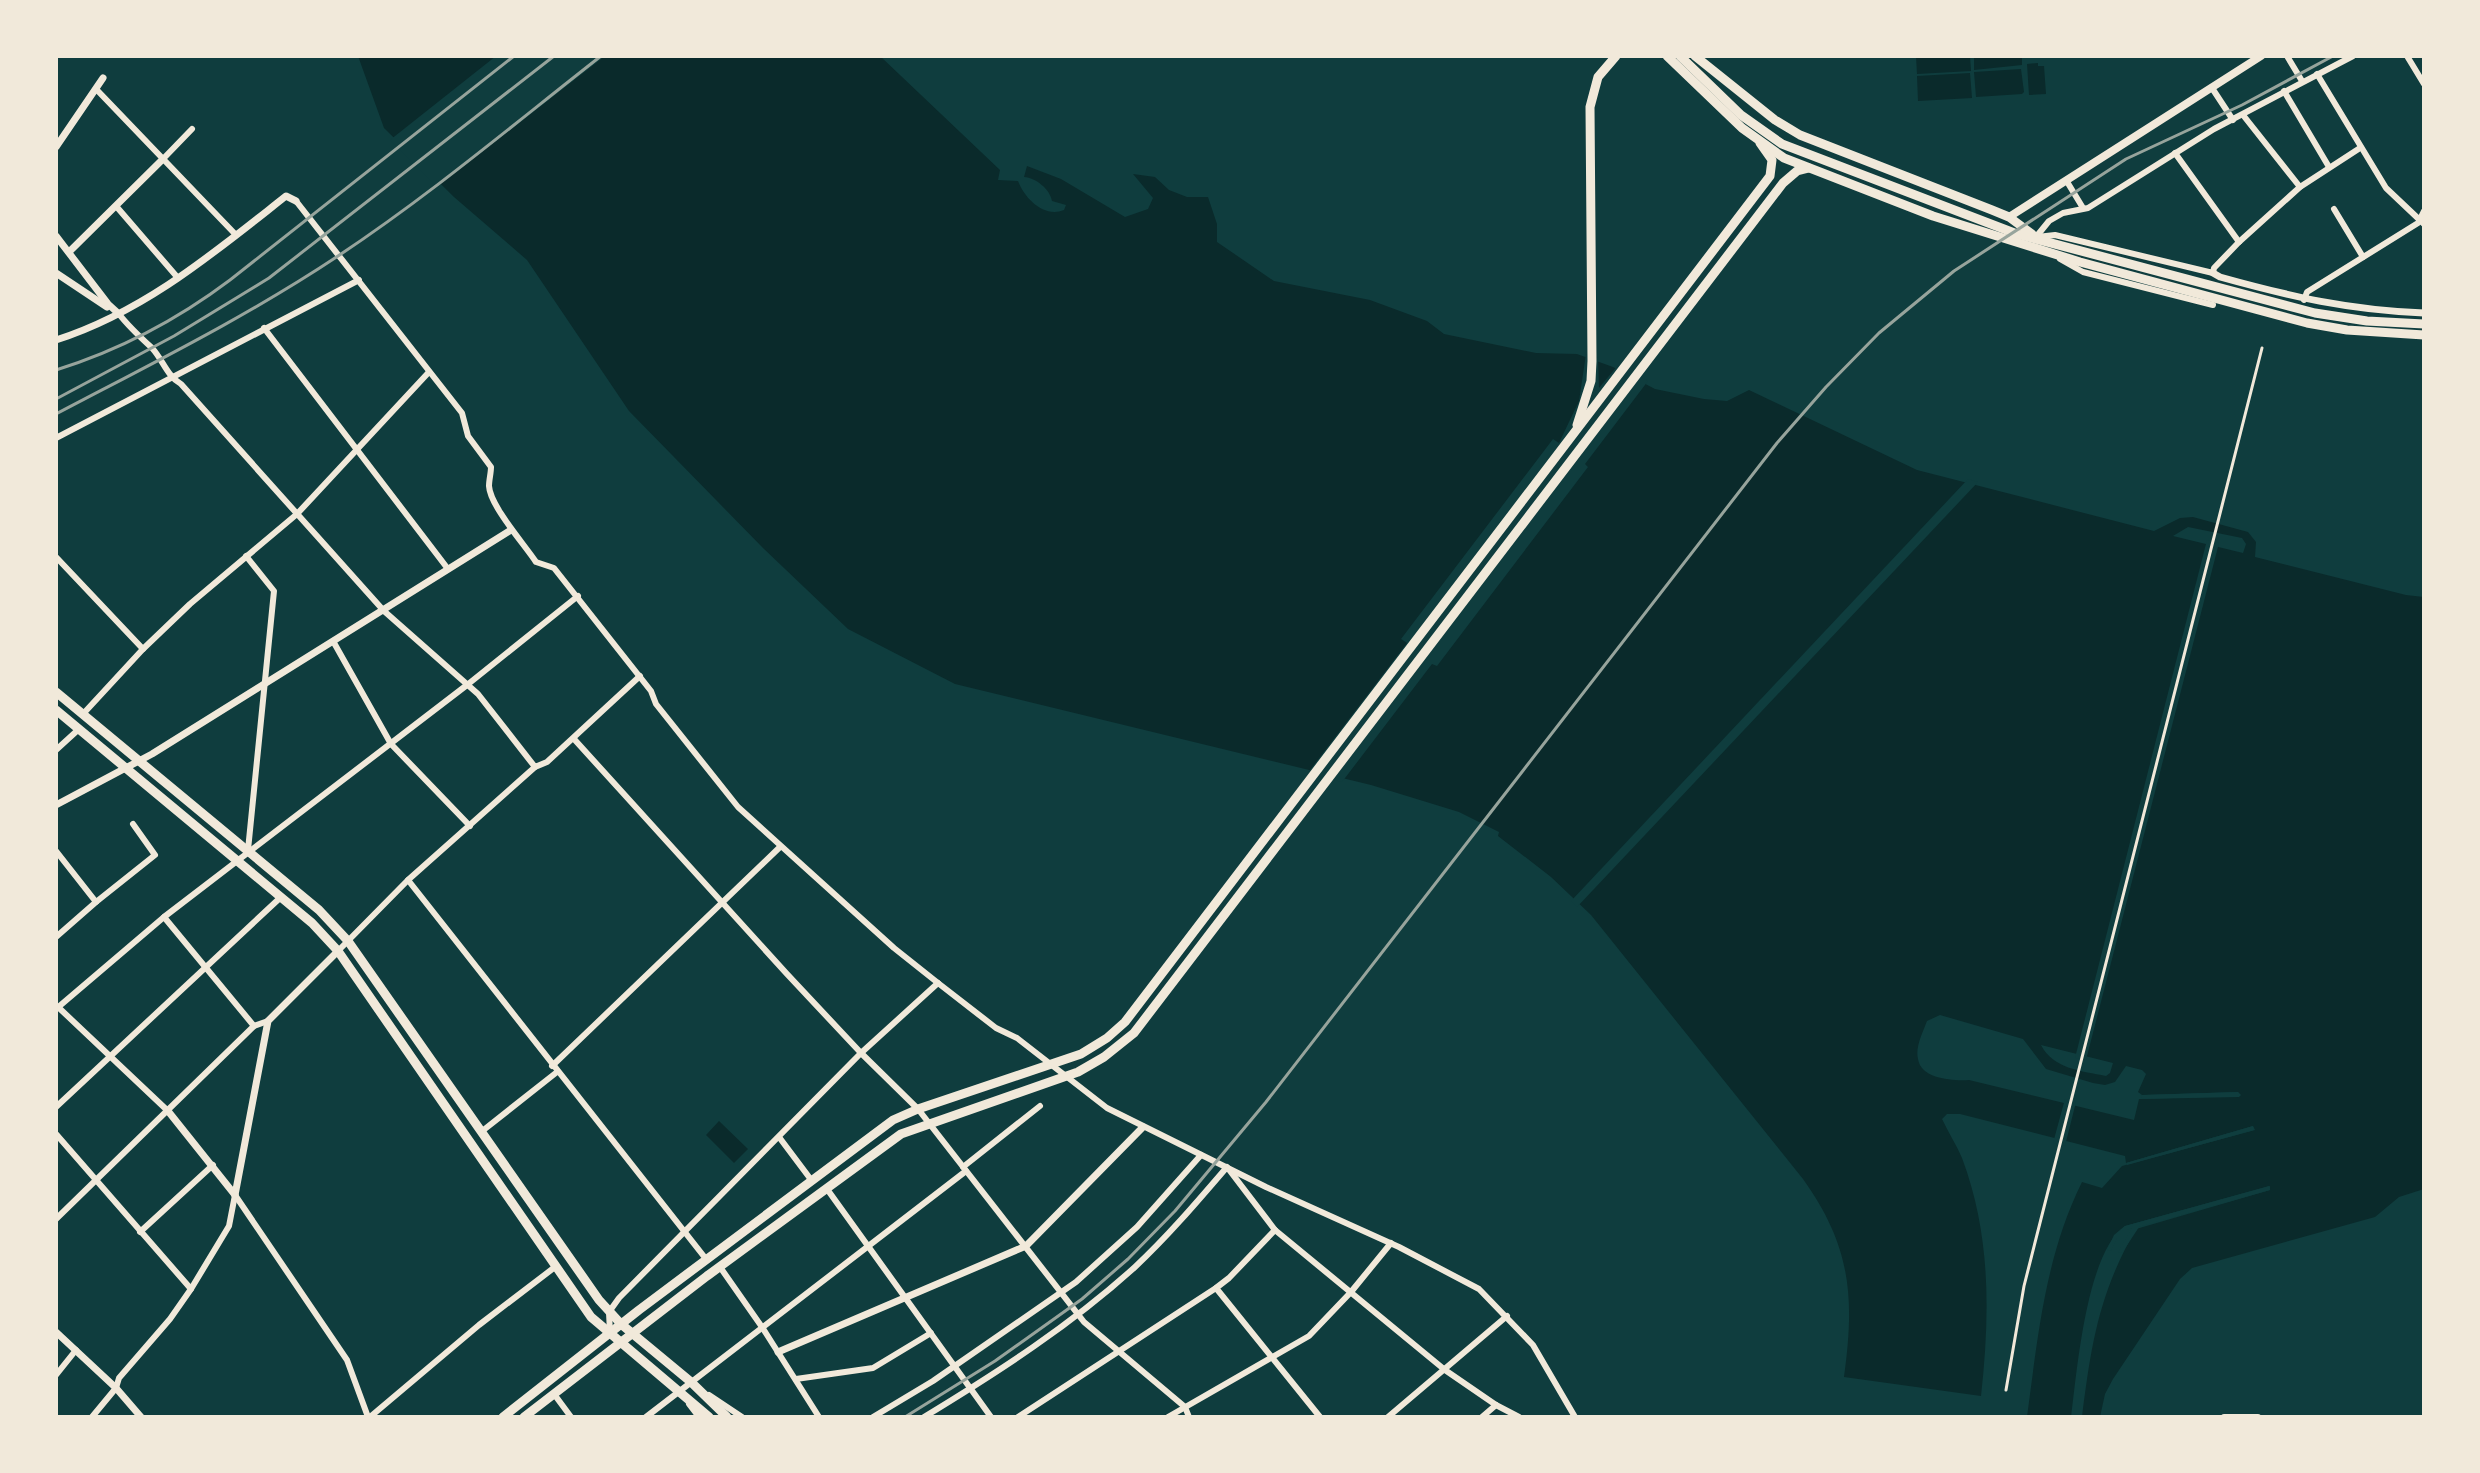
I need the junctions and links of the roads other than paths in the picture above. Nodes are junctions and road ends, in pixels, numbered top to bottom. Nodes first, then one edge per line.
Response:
1 (1616, 56) edge
2 (1667, 56) edge
3 (1680, 56) edge
4 (1695, 56) edge
5 (2261, 56) edge
6 (2287, 56) edge
7 (2353, 56) edge
8 (2407, 56) edge
9 (2317, 74) junction
10 (103, 78) dead end
11 (2302, 81) junction
12 (2424, 84) edge
13 (2212, 88) junction
14 (96, 89) junction
15 (2284, 91) junction
16 (2243, 115) junction
17 (2233, 120) junction
18 (192, 129) dead end
19 (57, 142) edge
20 (1760, 143) junction
21 (1782, 144) junction
22 (2360, 148) junction
23 (2175, 153) junction
24 (1784, 158) junction
25 (163, 159) junction
26 (2329, 167) junction
27 (1809, 168) junction
28 (2066, 180) junction
29 (1783, 183) junction
30 (2300, 187) junction
31 (296, 201) joint
32 (116, 206) junction
33 (2083, 208) junction
34 (2334, 209) dead end
35 (2424, 211) edge
36 (2009, 217) junction
37 (2422, 221) edge
38 (236, 235) junction
39 (56, 236) edge
40 (2036, 237) junction
41 (2239, 242) junction
42 (69, 252) junction
43 (2049, 253) junction
44 (2363, 257) junction
45 (56, 273) edge
46 (2213, 273) junction
47 (178, 278) junction
48 (359, 280) junction
49 (2304, 300) junction
50 (2213, 305) dead end
51 (2424, 313) edge
52 (119, 314) junction
53 (2424, 324) edge
54 (264, 328) junction
55 (2424, 335) edge
56 (56, 340) edge
57 (2262, 348) dead end
58 (429, 372) junction
59 (171, 379) junction
60 (1572, 435) junction
61 (56, 438) edge
62 (358, 449) junction
63 (297, 514) junction
64 (511, 530) junction
65 (246, 556) junction
66 (56, 557) edge
67 (448, 569) junction
68 (578, 596) junction
69 (384, 611) junction
70 (333, 641) junction
71 (143, 649) junction
72 (640, 676) junction
73 (263, 684) junction
74 (467, 685) junction
75 (56, 692) edge
76 (56, 710) edge
77 (83, 714) junction
78 (79, 729) junction
79 (574, 739) junction
80 (391, 744) junction
81 (56, 750) edge
82 (139, 760) junction
83 (535, 767) junction
84 (125, 768) junction
85 (56, 805) edge
86 (133, 824) dead end
87 (470, 826) junction
88 (780, 847) junction
89 (248, 850) junction
90 (56, 851) edge
91 (237, 860) junction
92 (408, 880) junction
93 (281, 896) junction
94 (96, 902) junction
95 (722, 903) junction
96 (164, 917) junction
97 (56, 937) edge
98 (348, 941) junction
99 (338, 951) junction
100 (206, 967) junction
101 (938, 983) junction
102 (58, 1005) edge
103 (268, 1021) junction
104 (254, 1026) junction
105 (861, 1053) junction
106 (110, 1056) junction
107 (554, 1069) junction
108 (1040, 1106) dead end
109 (56, 1107) edge
110 (918, 1109) junction
111 (168, 1111) junction
112 (929, 1123) junction
113 (1143, 1127) junction
114 (480, 1133) junction
115 (56, 1134) edge
116 (779, 1137) junction
117 (1201, 1155) junction
118 (213, 1165) junction
119 (1227, 1167) junction
120 (964, 1169) junction
121 (96, 1181) junction
122 (812, 1181) junction
123 (827, 1189) junction
124 (235, 1195) junction
125 (56, 1219) edge
126 (1275, 1230) junction
127 (684, 1231) junction
128 (140, 1232) junction
129 (1391, 1243) junction
130 (867, 1246) junction
131 (1026, 1246) junction
132 (706, 1259) junction
133 (555, 1267) junction
134 (720, 1267) junction
135 (1216, 1288) junction
136 (191, 1289) junction
137 (1351, 1292) junction
138 (1064, 1295) junction
139 (905, 1297) junction
140 (609, 1312) junction
141 (1076, 1312) junction
142 (1507, 1316) junction
143 (621, 1324) junction
144 (762, 1327) junction
145 (56, 1332) edge
146 (610, 1333) junction
147 (632, 1333) junction
148 (931, 1333) junction
149 (621, 1342) junction
150 (76, 1350) junction
151 (1120, 1351) junction
152 (778, 1352) junction
153 (1272, 1357) junction
154 (955, 1366) junction
155 (1445, 1370) junction
156 (56, 1375) edge
157 (796, 1379) junction
158 (695, 1385) junction
159 (116, 1388) junction
160 (970, 1389) junction
161 (2006, 1390) dead end
162 (554, 1394) junction
163 (682, 1396) junction
164 (1496, 1405) junction
165 (1185, 1407) junction
166 (92, 1417) edge
167 (141, 1417) edge
168 (369, 1417) edge
169 (503, 1417) edge
170 (524, 1417) edge
171 (571, 1417) edge
172 (646, 1417) edge
173 (699, 1417) edge
174 (709, 1417) edge
175 (727, 1417) edge
176 (742, 1417) edge
177 (819, 1417) edge
178 (873, 1417) edge
179 (924, 1417) edge
180 (991, 1417) edge
181 (1018, 1417) edge
182 (1168, 1417) edge
183 (1189, 1417) edge
184 (1320, 1417) edge
185 (1388, 1417) edge
186 (1482, 1417) edge
187 (1519, 1417) edge
188 (1575, 1417) edge
189 (2224, 1417) edge
190 (2258, 1417) edge

1 - 60 main road
2 - 20 main road
3 - 21 main road
4 - 36 main road
5 - 13 main road
6 - 11 street
7 - 9 street
8 - 12 street
9 - 11 street
9 - 22 street
10 - 14 street
11 - 15 street
13 - 17 street
13 - 28 main road
14 - 19 street
14 - 25 street
15 - 16 street
15 - 26 street
16 - 17 street
16 - 30 street
17 - 23 street
18 - 25 street
20 - 24 main road
20 - 60 main road
21 - 24 main road
21 - 40 main road
22 - 26 street
22 - 37 street
23 - 33 street
23 - 41 street
24 - 27 main road
24 - 29 main road
25 - 32 street
25 - 38 street
26 - 30 street
27 - 29 main road
27 - 43 main road
28 - 33 street
28 - 36 main road
29 - 112 main road
30 - 41 street
31 - 38 street
31 - 48 street
32 - 42 street
32 - 47 street
33 - 40 street
34 - 44 street
35 - 37 street
36 - 40 main road
37 - 44 street
38 - 47 street
39 - 42 street
40 - 46 street
40 - 53 main road
41 - 46 street
42 - 52 street
43 - 50 street
43 - 55 main road
44 - 49 street
45 - 52 street
46 - 49 street
47 - 52 street
48 - 54 street
48 - 58 street
49 - 51 street
52 - 56 street
52 - 59 street
54 - 59 street
54 - 62 street
57 - 161 lane
58 - 62 street
58 - 64 street
59 - 61 street
59 - 63 street
60 - 110 main road
62 - 63 street
62 - 67 street
63 - 65 street
63 - 69 street
64 - 67 street
64 - 68 street
65 - 71 street
65 - 73 street
66 - 71 street
67 - 69 street
68 - 72 street
68 - 74 street
69 - 70 street
69 - 74 street
70 - 73 street
70 - 80 street
71 - 77 street
72 - 79 street
72 - 88 street
73 - 82 street
73 - 89 street
74 - 80 street
74 - 83 street
75 - 77 main road
76 - 78 main road
77 - 82 main road
78 - 81 street
78 - 84 main road
79 - 83 street
79 - 95 street
80 - 87 street
80 - 89 street
82 - 84 street
82 - 89 main road
83 - 87 street
84 - 85 street
84 - 91 main road
86 - 94 street
87 - 92 street
88 - 95 street
88 - 101 street
89 - 91 street
89 - 98 main road
90 - 94 street
91 - 93 main road
91 - 96 street
92 - 98 street
92 - 107 street
93 - 99 main road
93 - 100 street
94 - 97 street
95 - 105 street
95 - 107 street
96 - 100 street
96 - 102 street
98 - 99 street
98 - 114 main road
99 - 103 street
99 - 133 main road
100 - 104 street
100 - 106 street
101 - 105 street
101 - 113 street
102 - 106 street
103 - 104 street
103 - 124 street
104 - 111 street
105 - 110 street
105 - 116 street
106 - 109 street
106 - 111 street
107 - 114 street
107 - 127 street
108 - 120 street
110 - 112 street
110 - 122 main road
111 - 118 street
111 - 121 street
112 - 120 street
112 - 123 main road
113 - 117 street
113 - 131 street
114 - 140 main road
115 - 121 street
116 - 122 street
116 - 127 street
117 - 119 street
117 - 138 street
118 - 124 street
118 - 128 street
119 - 126 street
119 - 129 street
119 - 141 street
120 - 130 street
120 - 131 street
121 - 125 street
121 - 128 street
122 - 132 main road
123 - 130 street
123 - 134 main road
124 - 136 street
124 - 168 street
126 - 135 street
126 - 137 street
127 - 132 street
127 - 140 street
128 - 136 street
129 - 137 street
129 - 142 street
130 - 139 street
130 - 144 street
131 - 138 street
131 - 139 street
132 - 143 main road
133 - 146 main road
133 - 168 street
134 - 144 street
134 - 147 main road
135 - 151 street
135 - 153 street
136 - 159 street
137 - 153 street
137 - 155 street
138 - 141 street
138 - 154 street
139 - 148 street
139 - 152 street
140 - 143 main road
140 - 146 street
141 - 151 street
141 - 160 street
142 - 155 street
142 - 188 street
143 - 146 main road
143 - 147 main road
144 - 152 street
144 - 158 street
145 - 150 street
146 - 149 main road
146 - 169 main road
147 - 149 main road
147 - 158 main road
148 - 154 street
148 - 157 street
149 - 162 main road
149 - 163 main road
150 - 156 street
150 - 159 street
151 - 165 street
151 - 181 street
152 - 157 street
153 - 165 street
153 - 184 street
154 - 160 street
154 - 178 street
155 - 164 street
155 - 185 street
157 - 177 street
158 - 163 street
158 - 175 main road
158 - 176 street
159 - 166 street
159 - 167 street
160 - 179 street
160 - 180 street
162 - 170 main road
162 - 171 street
163 - 172 street
163 - 173 street
163 - 174 main road
164 - 186 street
164 - 187 street
165 - 182 street
165 - 183 street
189 - 190 street

